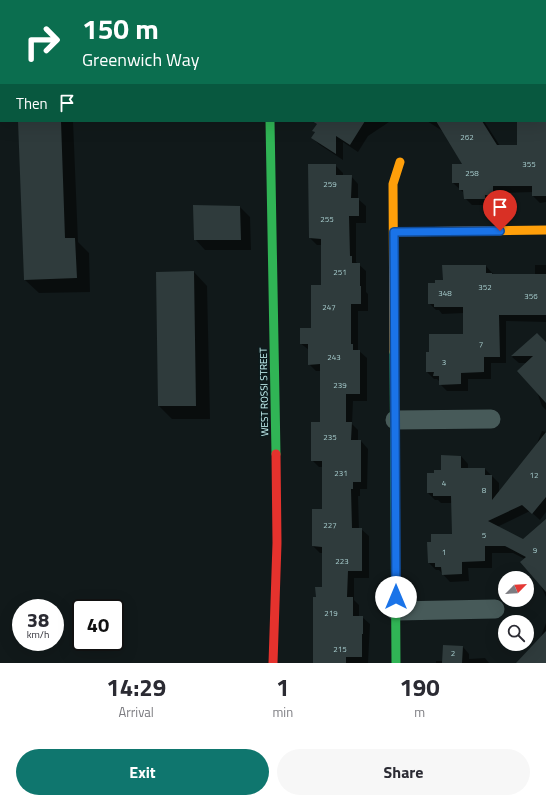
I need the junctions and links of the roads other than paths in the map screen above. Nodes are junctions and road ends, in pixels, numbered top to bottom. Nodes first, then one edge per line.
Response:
1 (270, 122) edge
2 (400, 162) dead end
3 (546, 230) edge
4 (394, 232) junction
5 (491, 419) dead end
6 (395, 420) junction
7 (495, 609) dead end
8 (396, 611) junction
9 (272, 663) edge
10 (396, 663) edge

1 - 9 street, WEST ROSSI STREET
2 - 4 street
3 - 4 street
4 - 6 street
5 - 6 street
6 - 8 street
7 - 8 street
8 - 10 street

